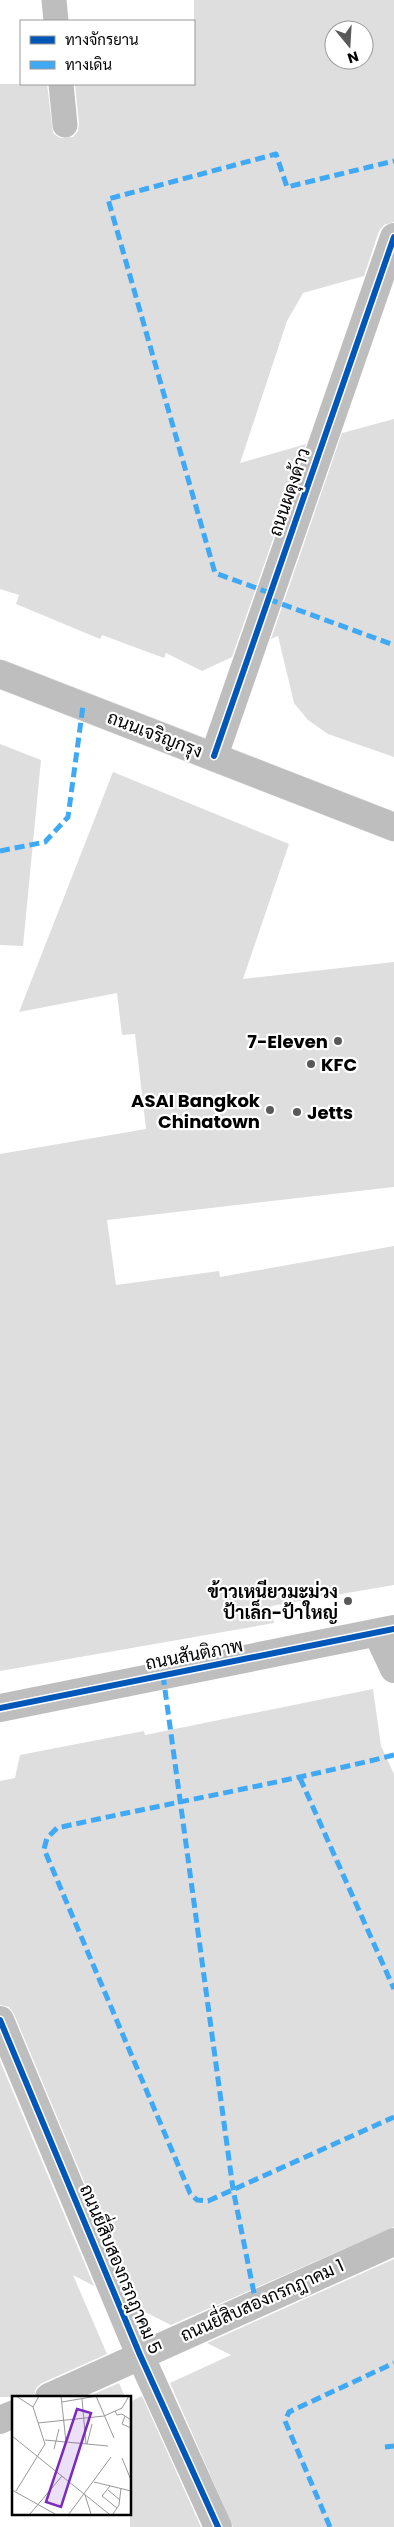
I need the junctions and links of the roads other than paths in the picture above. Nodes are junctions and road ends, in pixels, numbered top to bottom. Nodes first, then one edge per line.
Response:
1 (54, 0) edge
2 (56, 20) edge
3 (61, 85) edge
4 (65, 125) dead end
5 (394, 237) edge
6 (0, 674) edge
7 (214, 756) junction
8 (394, 827) edge
9 (386, 1631) edge
10 (394, 1669) edge
11 (0, 1708) edge
12 (0, 2020) edge
13 (394, 2242) edge
14 (140, 2355) junction
15 (51, 2396) edge
16 (12, 2415) edge
17 (0, 2420) edge
18 (218, 2527) edge

1 - 2 lane
3 - 4 lane
5 - 7 street, ถนนผดุงด้าว
6 - 7 street, ถนนเจริญกรุง
7 - 8 street, ถนนเจริญกรุง
9 - 10 street
9 - 11 street, ถนนสันติภาพ
12 - 14 street, ถนนยี่สิบสองกรกฎาคม 5
13 - 14 street, ถนนยี่สิบสองกรกฎาคม 1
14 - 15 street, ถนนยี่สิบสองกรกฎาคม 1
14 - 18 street, ถนนยี่สิบสองกรกฎาคม 5
16 - 17 street

